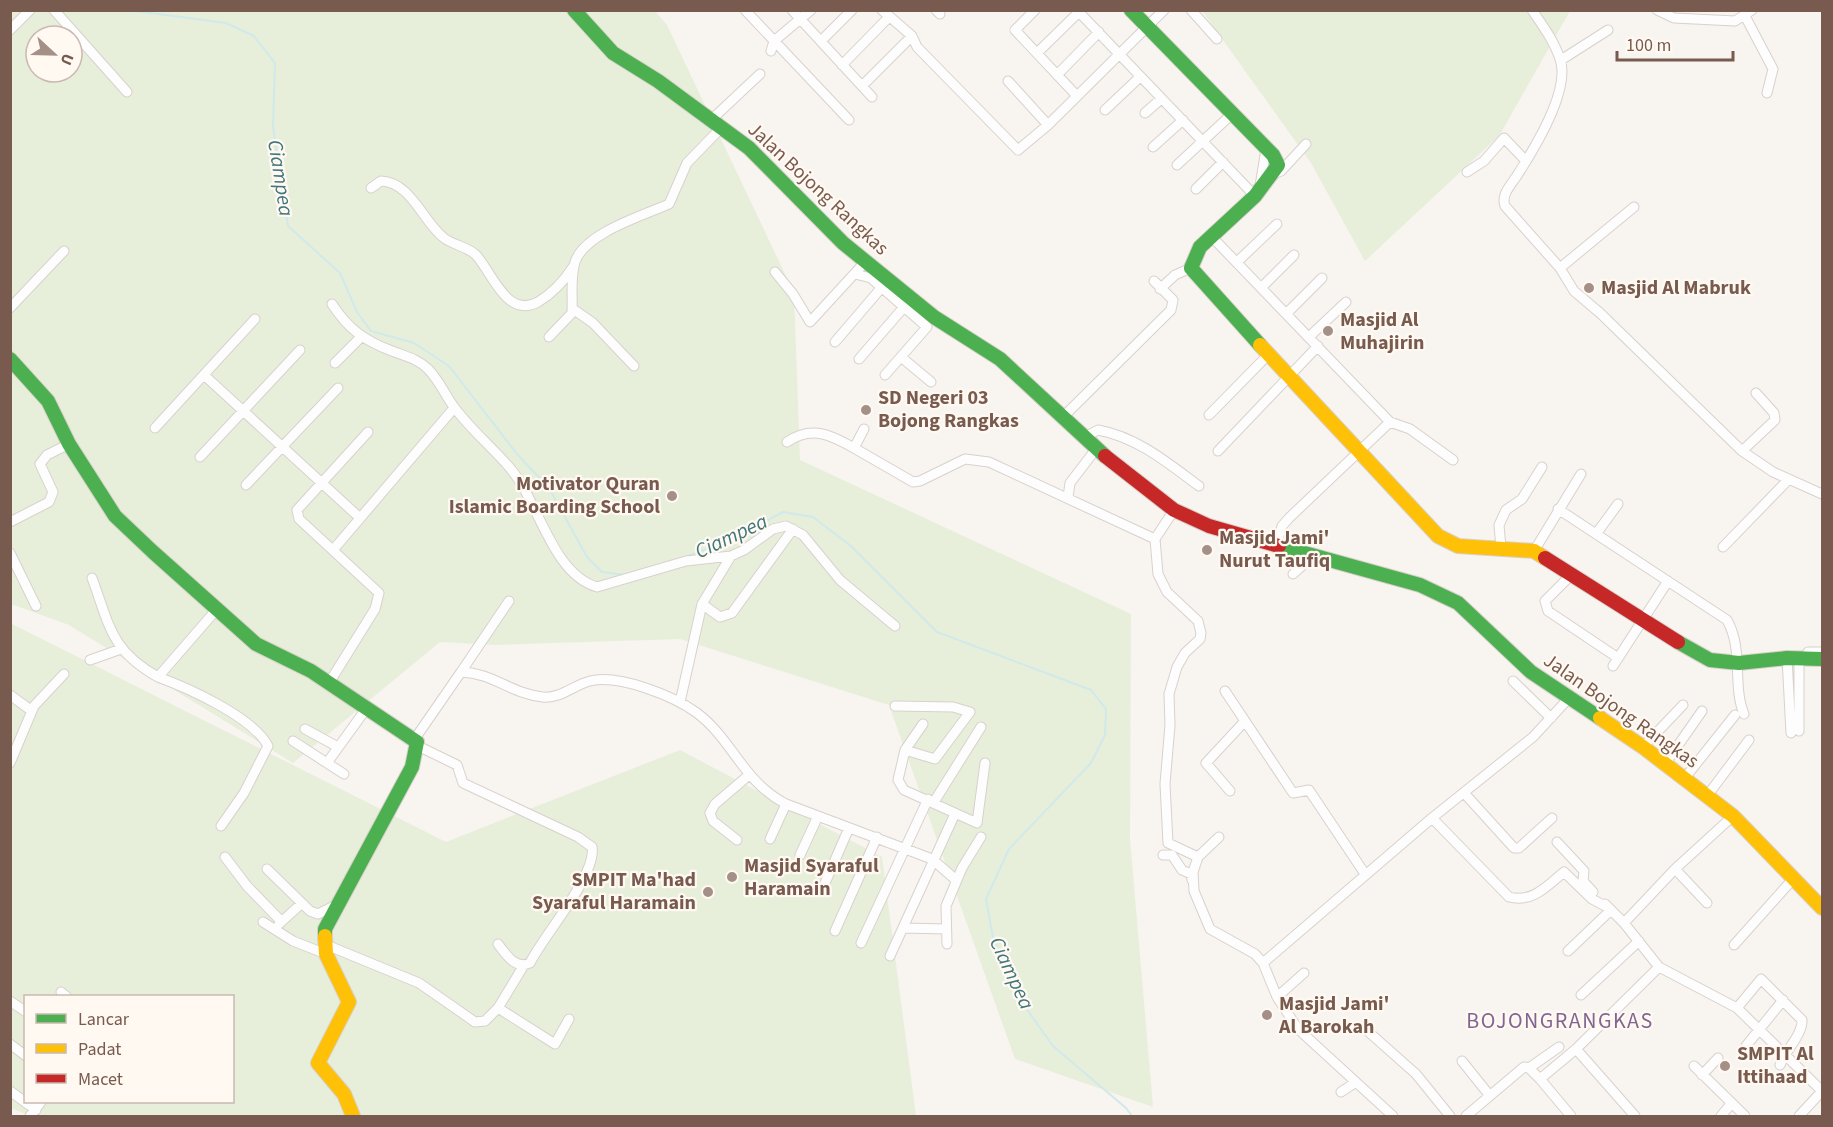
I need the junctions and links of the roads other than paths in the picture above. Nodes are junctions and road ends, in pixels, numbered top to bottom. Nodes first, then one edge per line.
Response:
1 (30, 10) edge
2 (54, 10) edge
3 (574, 10) edge
4 (745, 10) edge
5 (792, 10) edge
6 (811, 10) edge
7 (852, 10) edge
8 (1035, 10) edge
9 (1131, 10) edge
10 (1164, 10) edge
11 (1191, 10) edge
12 (1532, 10) edge
13 (1657, 10) edge
14 (1078, 11) edge
15 (1748, 13) edge
16 (886, 14) edge
17 (801, 20) junction
18 (66, 24) edge
19 (1148, 27) junction
20 (10, 30) edge
21 (1608, 30) dead end
22 (1099, 32) junction
23 (912, 36) junction
24 (1217, 39) dead end
25 (821, 41) junction
26 (84, 45) edge
27 (772, 46) junction
28 (1037, 54) junction
29 (1121, 55) junction
30 (1561, 60) junction
31 (843, 65) junction
32 (760, 74) dead end
33 (1057, 75) junction
34 (1140, 77) junction
35 (1008, 81) dead end
36 (862, 86) junction
37 (127, 92) dead end
38 (1767, 93) dead end
39 (1077, 96) junction
40 (872, 97) dead end
41 (1161, 99) junction
42 (1105, 110) dead end
43 (1145, 113) dead end
44 (1232, 114) junction
45 (849, 120) dead end
46 (1183, 120) junction
47 (716, 124) junction
48 (1048, 125) junction
49 (1203, 141) junction
50 (1306, 144) dead end
51 (1153, 147) dead end
52 (1266, 149) junction
53 (1526, 161) junction
54 (1223, 162) junction
55 (1177, 165) dead end
56 (1467, 172) dead end
57 (1271, 175) junction
58 (371, 188) dead end
59 (1196, 189) dead end
60 (1257, 192) junction
61 (1634, 207) dead end
62 (1277, 224) dead end
63 (1212, 237) junction
64 (64, 251) dead end
65 (1294, 255) dead end
66 (866, 261) junction
67 (1237, 262) junction
68 (574, 264) junction
69 (1191, 268) junction
70 (1560, 268) junction
71 (775, 272) dead end
72 (855, 274) junction
73 (1322, 278) dead end
74 (1154, 281) dead end
75 (882, 288) junction
76 (1261, 288) junction
77 (1160, 289) junction
78 (1346, 302) dead end
79 (332, 304) dead end
80 (904, 307) junction
81 (10, 308) edge
82 (573, 309) junction
83 (1287, 314) junction
84 (255, 319) dead end
85 (1310, 336) junction
86 (361, 337) junction
87 (549, 337) dead end
88 (835, 342) dead end
89 (1318, 346) junction
90 (300, 350) dead end
91 (1269, 354) junction
92 (901, 357) junction
93 (10, 359) edge
94 (859, 359) dead end
95 (335, 363) dead end
96 (634, 366) dead end
97 (204, 375) junction
98 (885, 375) dead end
99 (1288, 377) junction
100 (931, 382) dead end
101 (338, 388) dead end
102 (1756, 393) dead end
103 (454, 408) junction
104 (242, 410) junction
105 (1209, 415) dead end
106 (1063, 417) junction
107 (1390, 422) junction
108 (155, 428) dead end
109 (864, 429) dead end
110 (368, 432) dead end
111 (1085, 437) junction
112 (787, 442) dead end
113 (69, 444) junction
114 (283, 448) junction
115 (854, 448) junction
116 (1096, 449) junction
117 (1358, 449) junction
118 (1218, 451) dead end
119 (1742, 451) junction
120 (200, 457) dead end
121 (1453, 460) dead end
122 (1542, 467) dead end
123 (1581, 474) dead end
124 (1788, 480) junction
125 (321, 481) junction
126 (246, 485) dead end
127 (1199, 486) dead end
128 (1822, 494) edge
129 (1068, 497) junction
130 (1618, 504) dead end
131 (1558, 509) junction
132 (1174, 510) junction
133 (360, 518) junction
134 (10, 522) edge
135 (793, 529) junction
136 (1596, 534) junction
137 (1155, 539) junction
138 (1276, 545) junction
139 (1724, 547) dead end
140 (1501, 548) junction
141 (333, 550) junction
142 (1534, 551) junction
143 (10, 553) edge
144 (1314, 555) junction
145 (731, 556) junction
146 (1293, 574) dead end
147 (1571, 575) junction
148 (92, 578) dead end
149 (1668, 581) junction
150 (509, 601) dead end
151 (702, 604) junction
152 (36, 606) dead end
153 (217, 609) junction
154 (1643, 621) junction
155 (895, 626) dead end
156 (121, 649) junction
157 (1822, 652) edge
158 (1804, 659) edge
159 (90, 660) dead end
160 (1739, 663) junction
161 (461, 672) junction
162 (64, 674) dead end
163 (158, 677) junction
164 (1514, 681) dead end
165 (329, 683) junction
166 (1225, 691) dead end
167 (10, 695) edge
168 (1569, 698) junction
169 (680, 702) junction
170 (1683, 705) dead end
171 (895, 706) dead end
172 (366, 709) junction
173 (32, 711) junction
174 (1702, 711) dead end
175 (1551, 718) junction
176 (1245, 721) junction
177 (923, 724) dead end
178 (981, 727) dead end
179 (305, 729) dead end
180 (1795, 732) dead end
181 (1749, 740) dead end
182 (293, 741) dead end
183 (416, 743) junction
184 (338, 747) junction
185 (1643, 747) junction
186 (905, 750) junction
187 (10, 763) edge
188 (327, 763) junction
189 (985, 763) dead end
190 (1665, 764) junction
191 (344, 774) dead end
192 (749, 775) junction
193 (1684, 779) junction
194 (1230, 791) dead end
195 (1465, 794) junction
196 (1707, 796) junction
197 (931, 801) junction
198 (786, 804) junction
199 (818, 816) junction
200 (1733, 816) junction
201 (953, 818) dead end
202 (1432, 818) junction
203 (1552, 818) dead end
204 (221, 826) dead end
205 (849, 828) junction
206 (877, 837) junction
207 (981, 837) dead end
208 (1219, 837) dead end
209 (770, 839) dead end
210 (737, 840) dead end
211 (1557, 842) dead end
212 (906, 848) junction
213 (800, 855) dead end
214 (1163, 855) dead end
215 (225, 856) dead end
216 (1198, 857) junction
217 (932, 859) junction
218 (267, 869) dead end
219 (1675, 869) junction
220 (1365, 874) junction
221 (1793, 879) junction
222 (956, 880) junction
223 (1193, 882) junction
224 (825, 883) dead end
225 (1707, 903) dead end
226 (301, 904) junction
227 (336, 905) junction
228 (1822, 908) edge
229 (1609, 909) junction
230 (281, 921) junction
231 (263, 922) dead end
232 (1624, 923) junction
233 (903, 928) junction
234 (946, 929) junction
235 (275, 931) junction
236 (835, 931) dead end
237 (1639, 941) junction
238 (498, 944) dead end
239 (861, 944) dead end
240 (947, 944) dead end
241 (1734, 945) dead end
242 (325, 949) junction
243 (1568, 951) dead end
244 (890, 956) dead end
245 (1263, 963) junction
246 (524, 965) junction
247 (1659, 967) junction
248 (1304, 973) dead end
249 (1581, 995) dead end
250 (1277, 997) junction
251 (1783, 1000) junction
252 (10, 1001) edge
253 (498, 1008) junction
254 (1737, 1008) junction
255 (24, 1011) edge
256 (569, 1019) dead end
257 (1363, 1027) dead end
258 (1762, 1029) junction
259 (10, 1044) edge
260 (1746, 1046) dead end
261 (1559, 1047) dead end
262 (1576, 1049) junction
263 (1784, 1053) junction
264 (24, 1054) edge
265 (1719, 1058) dead end
266 (1462, 1061) dead end
267 (1780, 1065) dead end
268 (1694, 1066) dead end
269 (1529, 1068) junction
270 (1702, 1075) junction
271 (1540, 1079) junction
272 (1356, 1082) junction
273 (10, 1091) edge
274 (1822, 1091) edge
275 (1341, 1092) dead end
276 (1490, 1096) junction
277 (24, 1101) edge
278 (1731, 1104) junction
279 (353, 1116) edge
280 (1393, 1116) edge
281 (1450, 1116) edge
282 (1466, 1116) edge
283 (1570, 1116) edge
284 (1635, 1116) edge
285 (1721, 1116) edge
286 (1745, 1116) edge
287 (1799, 1116) edge

1 - 20 street
2 - 18 street
3 - 47 street, Jalan Bojong Rangkas
4 - 27 street
5 - 17 street
6 - 17 street
7 - 25 street
8 - 28 street
9 - 19 street
10 - 19 street
11 - 24 street
12 - 30 street
13 - 15 street
14 - 22 street
14 - 28 street
15 - 38 street
16 - 23 street
16 - 31 street
17 - 25 street
17 - 27 street
19 - 29 street
19 - 44 street
21 - 30 street
22 - 29 street
22 - 33 street
23 - 36 street
23 - 48 street
25 - 31 street
26 - 37 street
27 - 45 street
28 - 33 street
29 - 34 street
29 - 39 street
30 - 53 street
31 - 36 street
32 - 47 street
33 - 39 street
34 - 41 street
34 - 42 street
35 - 48 street
36 - 40 street
39 - 48 street
41 - 43 street
41 - 46 street
44 - 49 street
44 - 52 street
46 - 49 street
46 - 51 street
47 - 66 street, Jalan Bojong Rangkas
47 - 68 street
49 - 54 street
49 - 55 street
50 - 57 street
52 - 57 street
52 - 60 street
53 - 56 street
53 - 70 street
54 - 59 street
54 - 60 street
57 - 60 street
58 - 68 street
60 - 63 street
61 - 70 street
62 - 67 street
63 - 67 street
63 - 69 street
64 - 81 street
65 - 76 street
66 - 72 street
66 - 106 street, Jalan Bojong Rangkas
67 - 76 street
68 - 82 street
69 - 77 street
69 - 91 street
70 - 119 street
71 - 72 street
72 - 75 street
73 - 83 street
74 - 77 street
75 - 80 street
75 - 88 street
76 - 83 street
77 - 106 street
78 - 85 street
79 - 86 street
80 - 92 street
80 - 94 street
82 - 87 street
82 - 96 street
83 - 85 street
84 - 97 street
85 - 89 street
86 - 95 street
86 - 103 street
89 - 99 street
89 - 107 street
90 - 104 street
91 - 99 street
91 - 105 street
92 - 98 street
92 - 100 street
93 - 113 street
97 - 104 street
97 - 108 street
99 - 117 street
99 - 118 street
101 - 114 street
102 - 119 street
103 - 133 street
103 - 145 street
104 - 114 street
104 - 120 street
106 - 111 street, Jalan Bojong Rangkas
107 - 117 street
107 - 121 street
109 - 115 street
110 - 125 street
111 - 116 street, Jalan Bojong Rangkas
111 - 127 street
112 - 115 street
113 - 134 street
113 - 153 street
114 - 125 street
114 - 126 street
115 - 129 street
116 - 129 street
116 - 132 street, Jalan Bojong Rangkas
117 - 138 street
117 - 140 street
119 - 124 street
122 - 140 street
123 - 131 street
124 - 128 street
124 - 139 street
125 - 133 street
125 - 141 street
129 - 137 street
130 - 136 street
131 - 136 street
131 - 142 street
132 - 137 street
132 - 138 street, Jalan Bojong Rangkas
133 - 141 street
135 - 145 street
135 - 151 street
135 - 155 street
136 - 149 street
137 - 216 street
138 - 144 street, Jalan Bojong Rangkas
140 - 142 street
141 - 165 street
142 - 147 street
143 - 152 street
144 - 146 street
144 - 168 street, Jalan Bojong Rangkas
145 - 151 street
147 - 154 street
147 - 154 street
148 - 156 street
149 - 154 street
149 - 160 street
150 - 161 street
151 - 169 street
153 - 163 street
153 - 165 street
154 - 160 street
156 - 159 street
156 - 163 street
157 - 158 street
158 - 160 street
158 - 180 street
160 - 193 street
161 - 169 street
161 - 183 street
162 - 173 street
163 - 204 street
164 - 175 street
165 - 172 street
166 - 176 street
167 - 173 street
168 - 175 street
168 - 185 street, Jalan Bojong Rangkas
169 - 192 street
170 - 185 street
171 - 186 street
172 - 183 street
172 - 184 street
173 - 187 street
174 - 190 street
175 - 195 street
176 - 194 street
176 - 220 street
177 - 186 street
178 - 197 street
179 - 184 street
181 - 196 street
182 - 188 street
183 - 227 street
183 - 246 street
184 - 188 street
185 - 190 street, Jalan Bojong Rangkas
186 - 197 street
188 - 191 street
189 - 197 street
190 - 193 street, Jalan Bojong Rangkas
192 - 198 street
192 - 210 street
193 - 196 street, Jalan Bojong Rangkas
195 - 202 street
195 - 203 street
196 - 200 street, Jalan Bojong Rangkas
197 - 212 street
198 - 199 street
198 - 209 street
199 - 205 street
199 - 213 street
200 - 219 street
200 - 221 street, Jalan Bojong Rangkas
201 - 217 street
202 - 220 street
202 - 229 street
205 - 206 street
205 - 224 street
206 - 212 street
206 - 236 street
207 - 222 street
208 - 216 street
211 - 229 street
212 - 217 street
212 - 239 street
214 - 223 street
215 - 230 street
216 - 223 street
217 - 222 street
217 - 233 street
218 - 226 street
219 - 225 street
219 - 232 street
220 - 245 street
221 - 228 street, Jalan Bojong Rangkas
221 - 241 street
222 - 234 street
223 - 245 street
226 - 227 street
226 - 230 street
227 - 242 street
229 - 232 street
229 - 243 street
230 - 235 street
231 - 235 street
232 - 237 street
233 - 234 street
233 - 244 street
234 - 240 street
235 - 242 street
237 - 247 street
237 - 249 street
238 - 246 street
242 - 253 street
242 - 279 street
245 - 250 street
246 - 253 street
247 - 254 street
247 - 262 street
248 - 250 street
250 - 272 street
251 - 254 street
251 - 258 street
251 - 263 street
252 - 255 street
253 - 256 street
254 - 258 street
257 - 281 street
258 - 260 street
258 - 263 street
259 - 264 street
261 - 269 street
262 - 271 street
262 - 284 street
263 - 267 street
263 - 274 street
265 - 270 street
266 - 276 street
268 - 270 street
269 - 271 street
269 - 276 street
270 - 278 street
271 - 283 street
272 - 275 street
272 - 280 street
273 - 277 street
274 - 287 street
276 - 282 street
278 - 285 street
278 - 286 street

